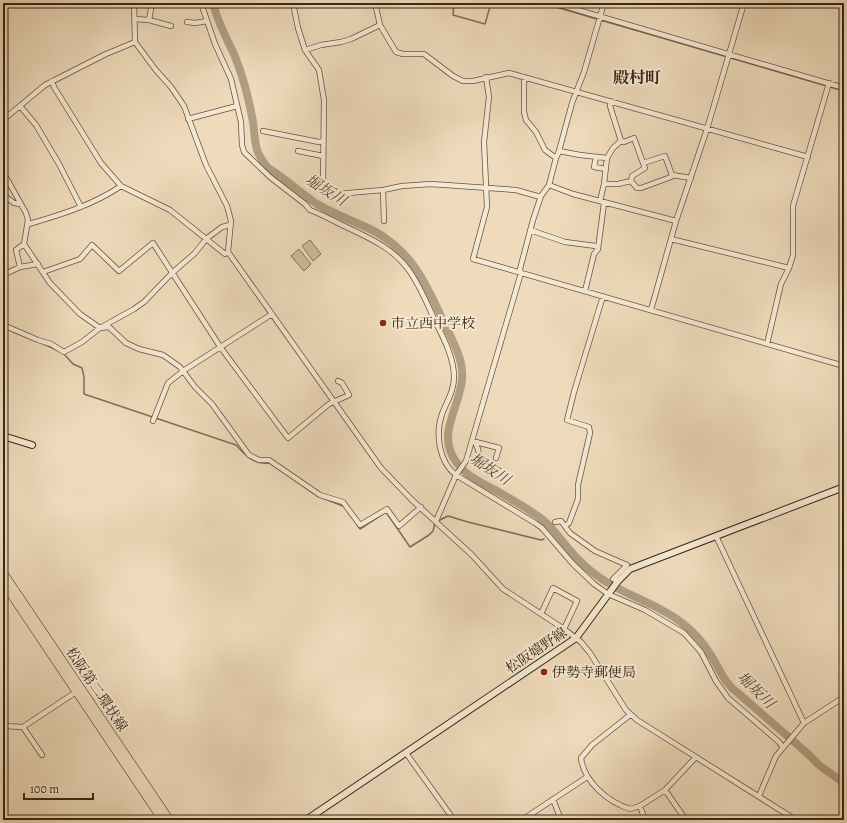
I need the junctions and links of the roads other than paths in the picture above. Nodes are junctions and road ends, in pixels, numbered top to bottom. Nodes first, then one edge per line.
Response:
1 (134, 3) edge
2 (152, 3) edge
3 (201, 3) edge
4 (293, 3) edge
5 (375, 3) edge
6 (554, 3) edge
7 (604, 3) edge
8 (744, 3) edge
9 (839, 3) edge
10 (844, 5) edge
11 (600, 18) junction
12 (135, 19) junction
13 (149, 20) junction
14 (207, 21) junction
15 (186, 22) dead end
16 (380, 25) junction
17 (171, 26) dead end
18 (135, 42) junction
19 (306, 50) junction
20 (729, 56) junction
21 (486, 77) junction
22 (524, 77) junction
23 (52, 81) junction
24 (829, 85) junction
25 (844, 88) edge
26 (577, 92) junction
27 (611, 101) junction
28 (20, 106) junction
29 (237, 106) junction
30 (188, 119) junction
31 (3, 120) edge
32 (707, 128) junction
33 (263, 131) dead end
34 (324, 141) junction
35 (621, 141) junction
36 (298, 151) dead end
37 (559, 151) junction
38 (323, 156) junction
39 (596, 157) junction
40 (808, 157) junction
41 (556, 158) junction
42 (607, 158) junction
43 (643, 164) junction
44 (606, 169) junction
45 (3, 172) edge
46 (672, 175) junction
47 (691, 178) junction
48 (631, 181) junction
49 (604, 184) junction
50 (549, 185) junction
51 (121, 186) junction
52 (486, 188) junction
53 (383, 190) junction
54 (3, 195) edge
55 (541, 196) junction
56 (602, 202) junction
57 (20, 204) junction
58 (81, 207) junction
59 (384, 221) dead end
60 (676, 221) junction
61 (29, 224) junction
62 (230, 225) junction
63 (530, 230) junction
64 (671, 238) junction
65 (206, 239) junction
66 (24, 244) junction
67 (598, 249) junction
68 (228, 252) junction
69 (38, 264) junction
70 (20, 267) junction
71 (789, 268) junction
72 (43, 272) junction
73 (172, 273) junction
74 (520, 273) junction
75 (3, 275) edge
76 (585, 291) junction
77 (603, 296) junction
78 (651, 310) junction
79 (272, 314) junction
80 (3, 325) edge
81 (100, 328) junction
82 (767, 344) junction
83 (222, 348) junction
84 (844, 366) edge
85 (183, 371) junction
86 (338, 381) dead end
87 (334, 402) junction
88 (153, 421) dead end
89 (3, 436) edge
90 (474, 441) junction
91 (32, 445) dead end
92 (479, 455) dead end
93 (496, 458) dead end
94 (457, 474) junction
95 (844, 487) edge
96 (421, 507) junction
97 (437, 522) junction
98 (555, 522) dead end
99 (565, 526) junction
100 (716, 536) junction
101 (3, 572) edge
102 (618, 581) junction
103 (3, 583) edge
104 (608, 594) junction
105 (540, 614) junction
106 (564, 629) junction
107 (576, 638) junction
108 (76, 692) junction
109 (844, 697) edge
110 (630, 715) junction
111 (804, 723) junction
112 (3, 726) edge
113 (23, 727) junction
114 (784, 747) junction
115 (406, 753) junction
116 (42, 755) dead end
117 (696, 757) junction
118 (587, 776) junction
119 (665, 790) junction
120 (759, 796) junction
121 (553, 799) junction
122 (640, 806) junction
123 (162, 820) edge
124 (170, 820) edge
125 (306, 820) edge
126 (454, 820) edge
127 (522, 820) edge
128 (561, 820) edge
129 (645, 820) edge
130 (686, 820) edge
131 (796, 820) edge

1 - 12 street
2 - 13 street
3 - 14 street
4 - 19 street
5 - 16 street
6 - 11 street
7 - 11 street
8 - 20 street
9 - 10 street
11 - 20 street
11 - 26 street
12 - 13 street
12 - 18 street
13 - 17 street
14 - 15 street
14 - 29 street
16 - 19 street
16 - 21 street
18 - 23 street
18 - 30 street
19 - 34 street
20 - 24 street
20 - 32 street
21 - 22 street
21 - 52 street
22 - 26 street
22 - 41 street
23 - 28 street
23 - 51 street
24 - 25 street
24 - 40 street
26 - 27 street
26 - 37 street
27 - 32 street
27 - 35 street
28 - 31 street
28 - 58 street
29 - 30 street
29 - 94 street
30 - 62 street
32 - 40 street
32 - 47 street
33 - 34 street
34 - 38 street
35 - 42 street
35 - 43 street
36 - 38 street
37 - 39 street
37 - 41 street
38 - 53 street
39 - 42 street
39 - 44 street
40 - 71 street
41 - 50 street
42 - 44 street
43 - 46 street
43 - 48 street
44 - 49 street
45 - 57 street
46 - 47 street
46 - 48 street
47 - 60 street
48 - 49 street
49 - 56 street
50 - 55 street
50 - 56 street
51 - 58 street
51 - 65 street
52 - 53 street
52 - 55 street
52 - 74 street
53 - 59 street
54 - 57 street
55 - 63 street
56 - 60 street
56 - 67 street
57 - 61 street
58 - 61 street
60 - 64 street
61 - 66 street
62 - 65 street
62 - 68 street
63 - 67 street
63 - 74 street
64 - 71 street
64 - 78 street
65 - 68 street
65 - 73 street
66 - 69 street
66 - 70 street
67 - 76 street
68 - 79 street
69 - 70 street
69 - 72 street
70 - 75 street
71 - 82 street
72 - 73 street
72 - 81 street
73 - 81 street
73 - 83 street
74 - 76 street
74 - 90 street
76 - 77 street
77 - 78 street
77 - 99 street
78 - 82 street
79 - 83 street
79 - 87 street
80 - 81 street
81 - 85 street
82 - 84 street
83 - 85 street
83 - 87 street
85 - 88 street
85 - 96 street
86 - 87 street
87 - 96 street
89 - 91 main road
90 - 92 street
90 - 93 street
90 - 94 street
94 - 97 street
94 - 104 street
95 - 100 main road, 松阪嬉野線
96 - 97 street
97 - 105 street
98 - 99 street
99 - 102 street
100 - 102 main road, 松阪嬉野線
100 - 111 street
101 - 124 main road, 松阪第二環状線
102 - 104 main road, 松阪嬉野線
103 - 108 main road, 松阪第二環状線
104 - 107 main road, 松阪嬉野線
104 - 114 street
105 - 106 street
105 - 106 street
106 - 107 street
107 - 110 street
107 - 115 main road, 松阪嬉野線
108 - 113 street
108 - 123 main road, 松阪第二環状線
109 - 111 street
110 - 117 street
110 - 118 street
111 - 114 street
112 - 113 street
113 - 116 street
114 - 120 street
115 - 125 main road, 松阪嬉野線
115 - 126 street
117 - 119 street
117 - 120 street
118 - 121 street
118 - 122 street
119 - 122 street
119 - 130 street
120 - 131 street
121 - 127 street
121 - 128 street
122 - 129 street

